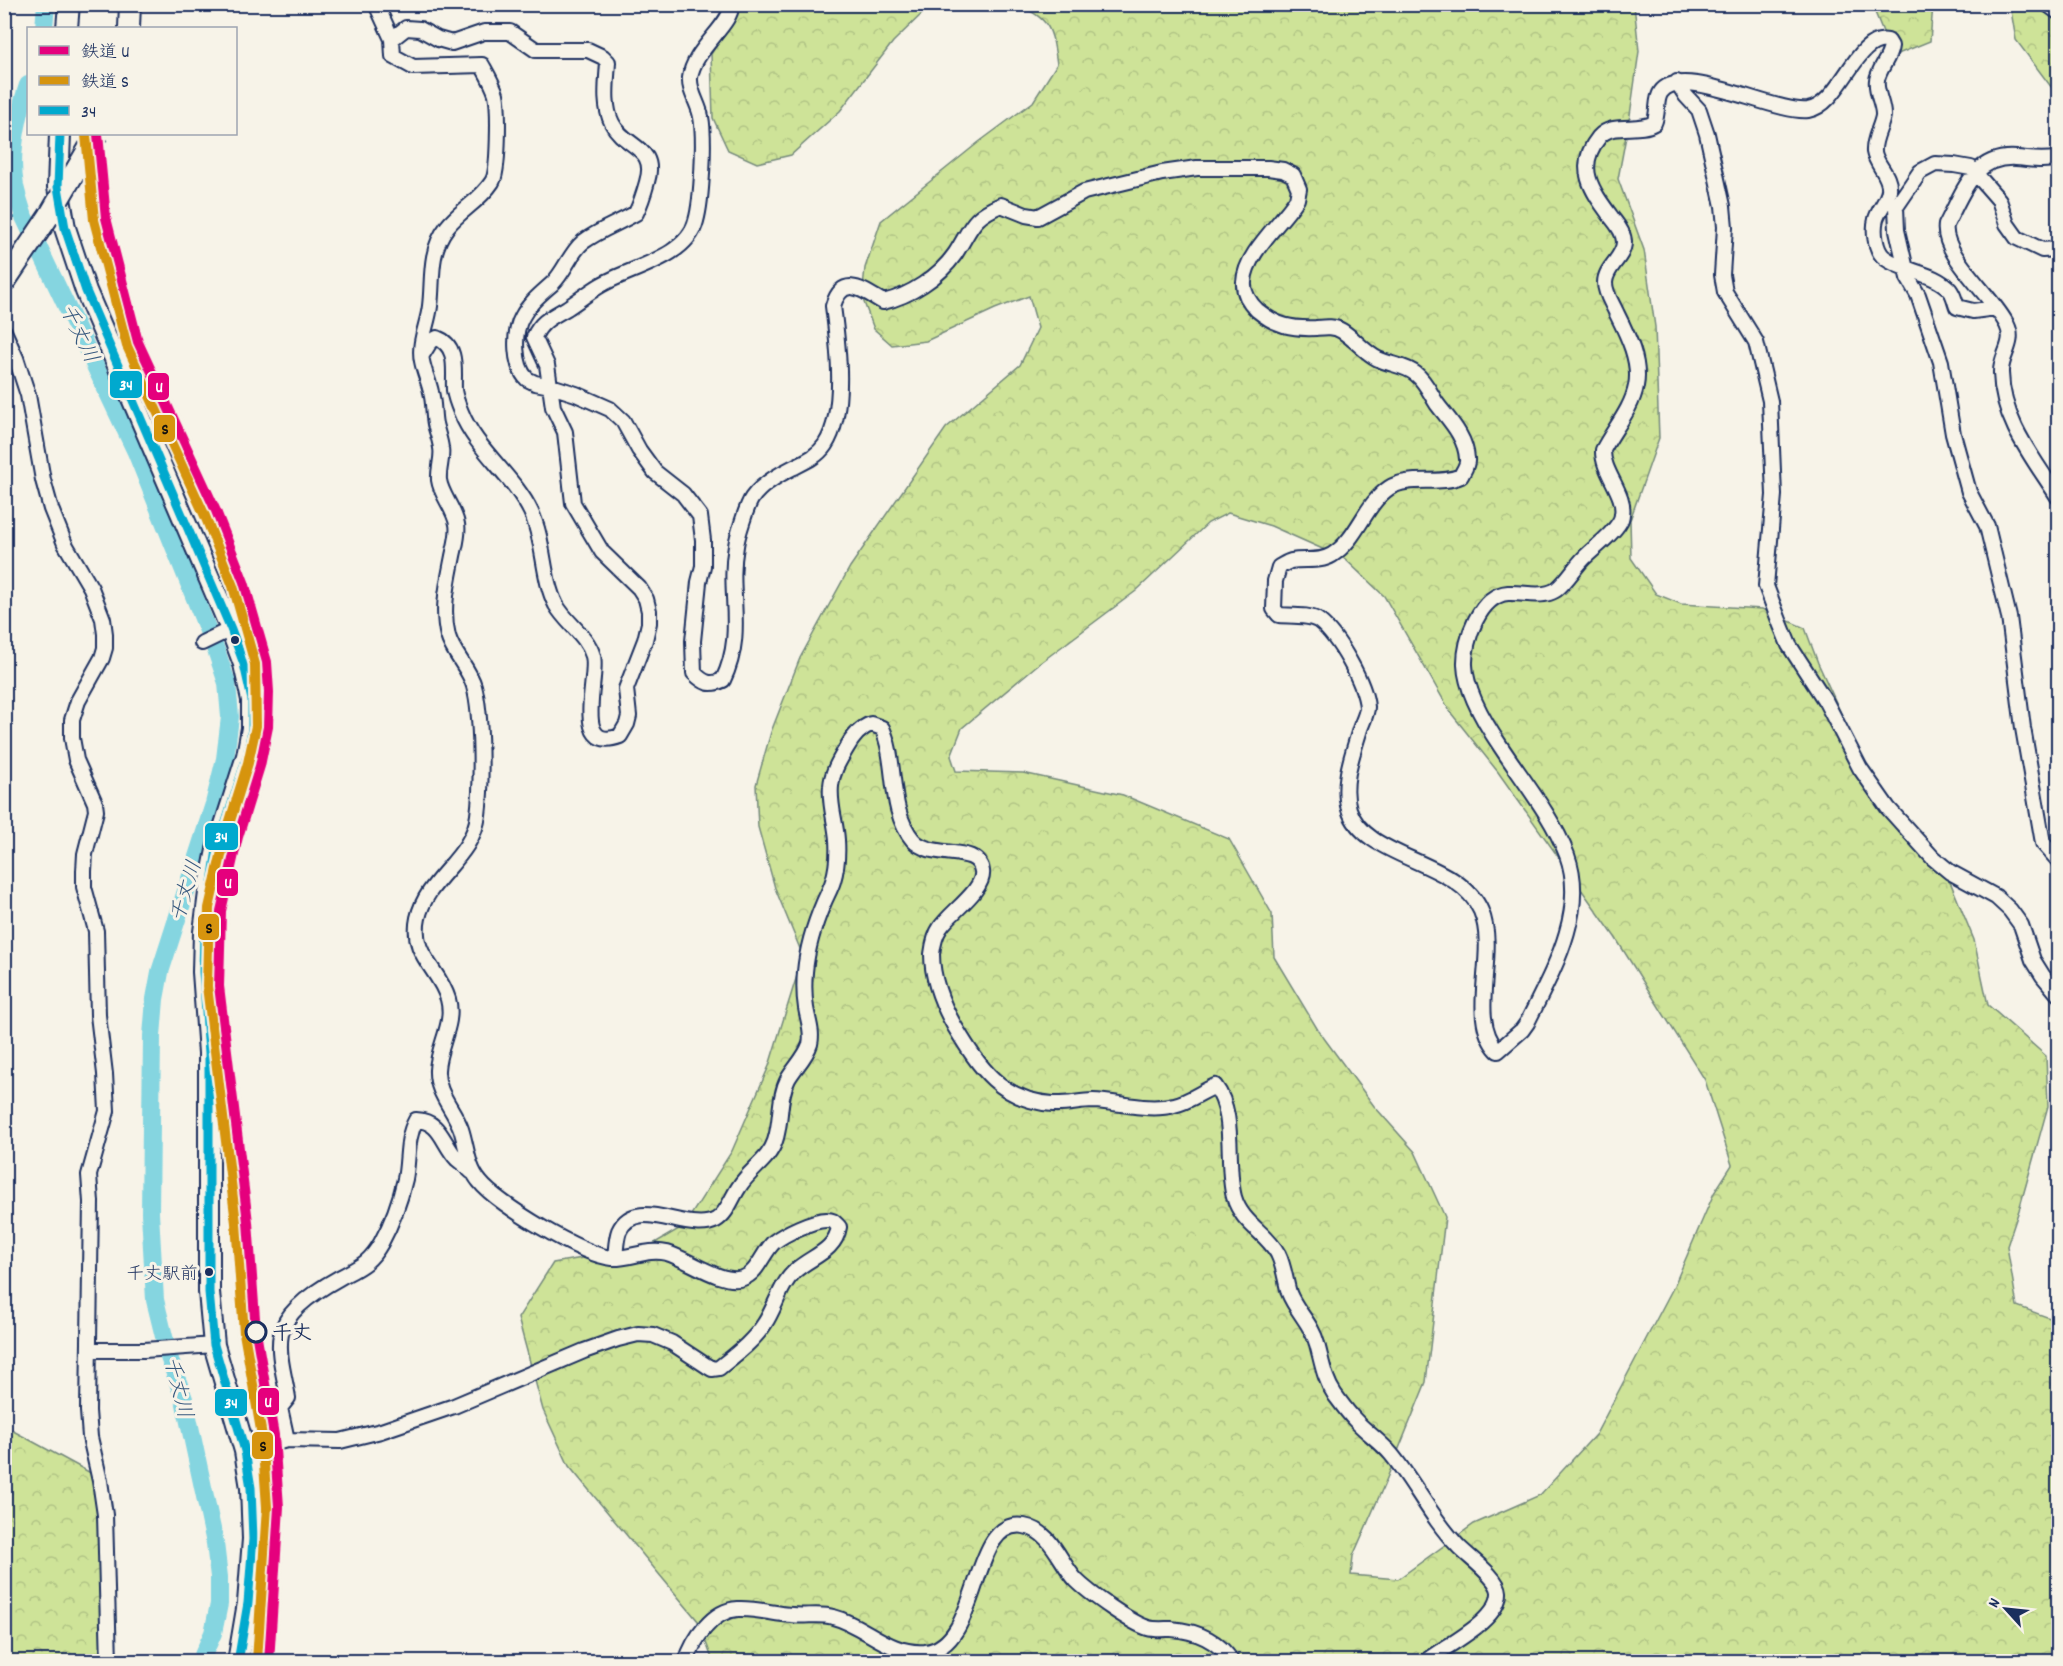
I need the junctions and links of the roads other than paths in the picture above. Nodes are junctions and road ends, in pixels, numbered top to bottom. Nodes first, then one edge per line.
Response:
1 (69, 4) edge
2 (130, 4) edge
3 (376, 4) edge
4 (731, 4) edge
5 (2047, 4) edge
6 (2058, 12) edge
7 (67, 27) edge
8 (129, 27) edge
9 (392, 39) junction
10 (1677, 82) junction
11 (60, 135) edge
12 (97, 135) edge
13 (2058, 158) edge
14 (1974, 172) junction
15 (2058, 249) edge
16 (1905, 267) junction
17 (4, 283) edge
18 (1996, 308) junction
19 (4, 331) edge
20 (421, 358) junction
21 (551, 386) junction
22 (2058, 497) edge
23 (227, 631) junction
24 (202, 643) dead end
25 (2058, 860) edge
26 (2058, 994) edge
27 (474, 1173) junction
28 (615, 1258) junction
29 (214, 1345) junction
30 (89, 1350) junction
31 (287, 1440) junction
32 (245, 1451) junction
33 (109, 1662) edge
34 (238, 1662) edge
35 (687, 1662) edge
36 (1232, 1662) edge
37 (1425, 1662) edge

1 - 7 highway
2 - 8 highway
3 - 9 street
4 - 21 street
5 - 6 street
9 - 20 street
9 - 21 street
10 - 16 street
10 - 21 street
10 - 26 street
11 - 23 highway
12 - 17 highway, bridge
13 - 14 street
14 - 15 street
14 - 16 street
14 - 18 street
16 - 18 street
16 - 25 street
18 - 22 street
19 - 30 street
20 - 21 street
20 - 27 street
23 - 24 street
23 - 29 highway
27 - 28 street
27 - 31 street
28 - 31 street
28 - 37 street
29 - 30 street
29 - 32 highway
30 - 33 street
31 - 32 street
32 - 34 highway
35 - 36 street

